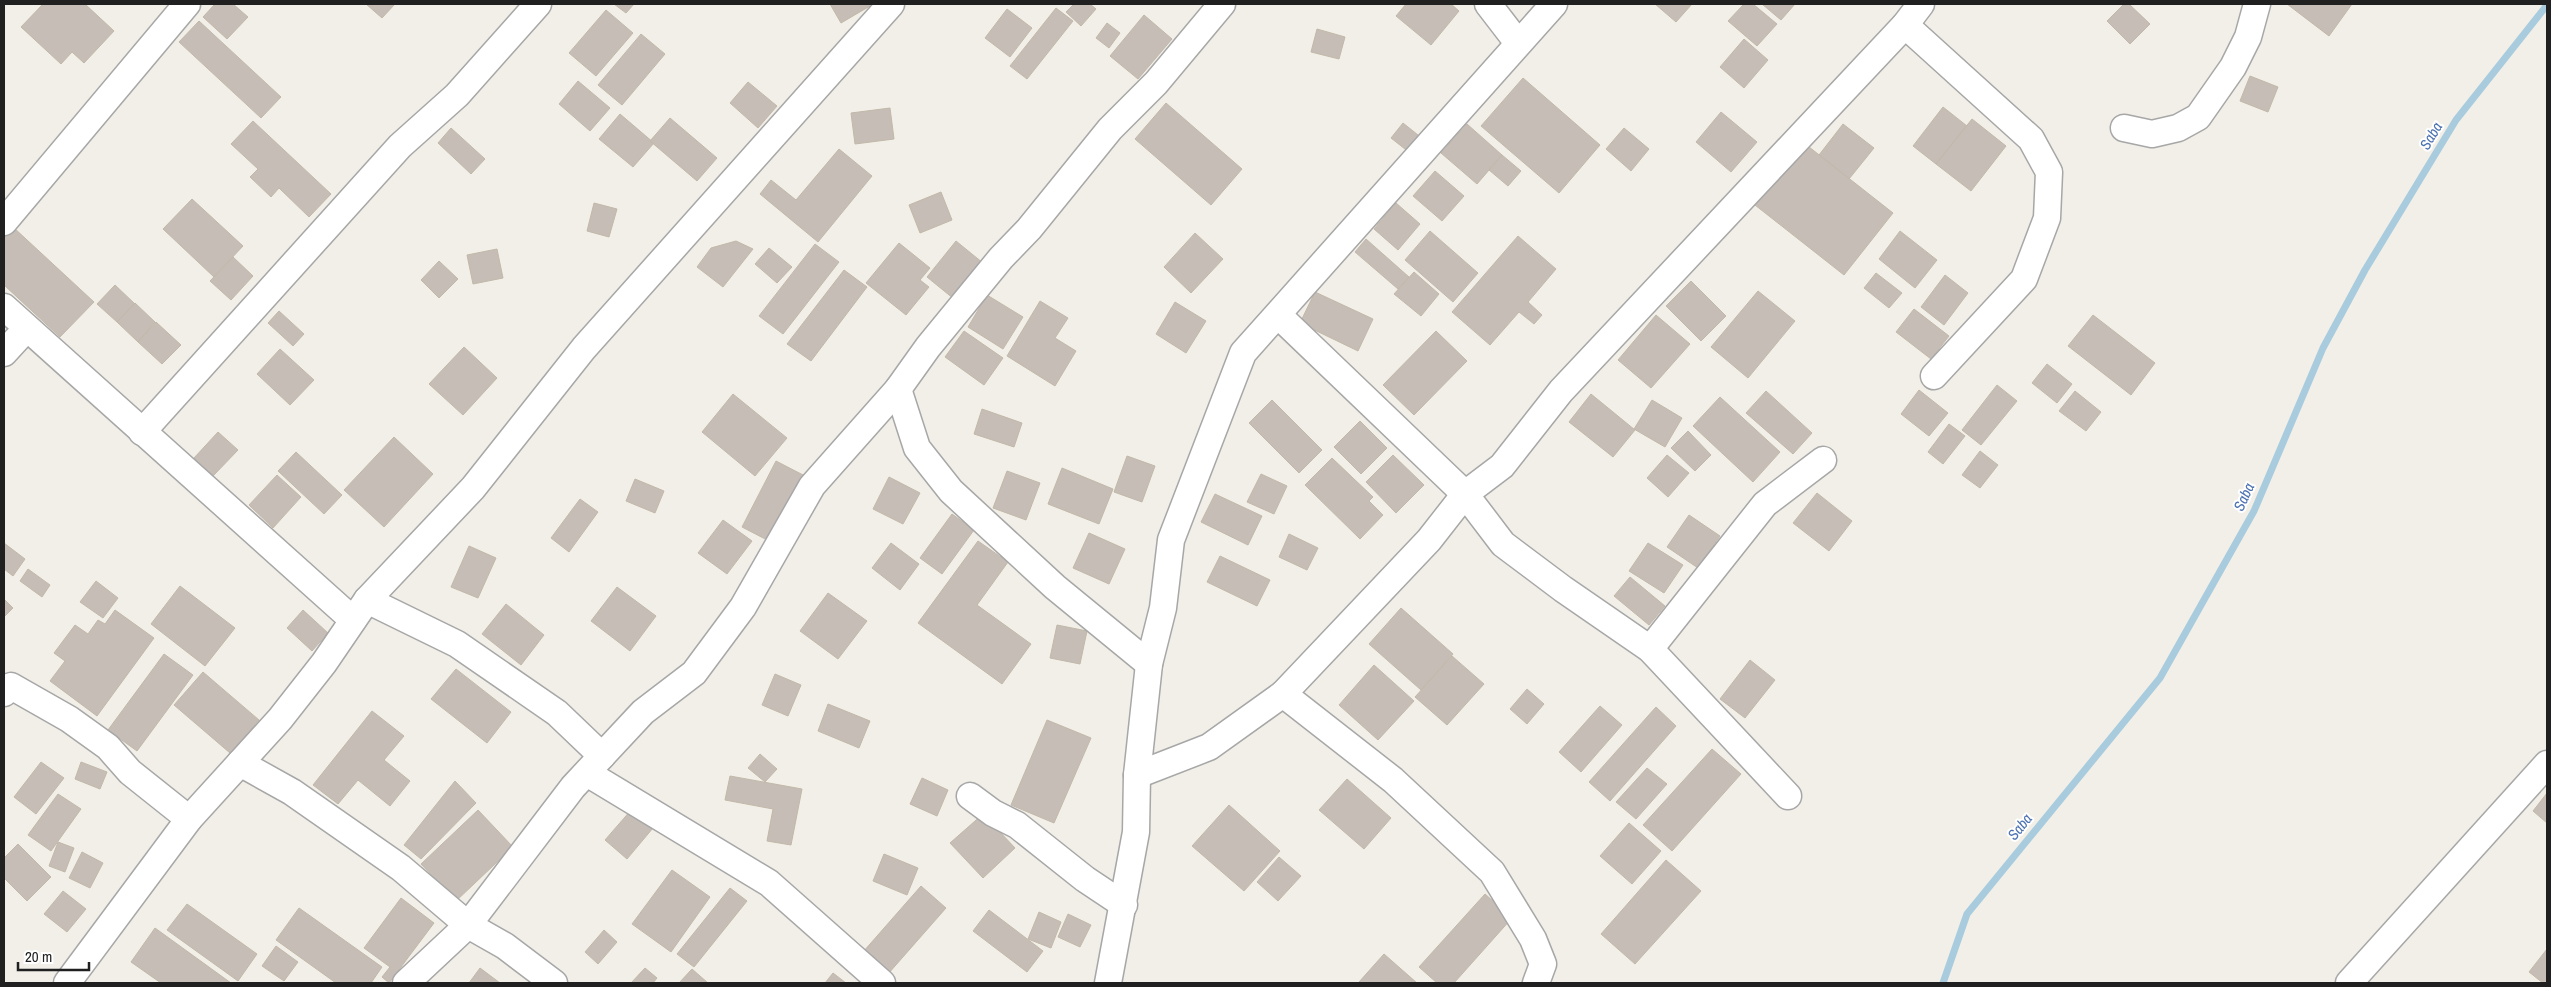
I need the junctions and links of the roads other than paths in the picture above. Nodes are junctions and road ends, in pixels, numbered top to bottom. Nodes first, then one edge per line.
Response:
1 (187, 4) edge
2 (538, 4) edge
3 (891, 4) edge
4 (1222, 4) edge
5 (1488, 4) edge
6 (1554, 4) edge
7 (1921, 4) edge
8 (2257, 4) edge
9 (1905, 25) junction
10 (1518, 43) junction
11 (2124, 128) dead end
12 (4, 222) edge
13 (4, 307) edge
14 (1278, 314) junction
15 (27, 328) junction
16 (4, 353) edge
17 (1934, 376) dead end
18 (898, 389) junction
19 (142, 432) junction
20 (1823, 460) dead end
21 (1465, 494) junction
22 (360, 610) junction
23 (1650, 649) junction
24 (1149, 664) junction
25 (4, 693) edge
26 (1283, 694) junction
27 (240, 764) junction
28 (2547, 764) edge
29 (594, 765) junction
30 (1137, 775) junction
31 (970, 796) dead end
32 (1788, 796) dead end
33 (189, 819) junction
34 (1124, 905) junction
35 (468, 925) junction
36 (67, 983) edge
37 (406, 983) edge
38 (554, 983) edge
39 (882, 983) edge
40 (1108, 983) edge
41 (1536, 983) edge
42 (2349, 983) edge

1 - 12 street
2 - 19 street
3 - 22 street
4 - 18 street
5 - 10 street
6 - 10 street
7 - 9 street
8 - 11 street
9 - 17 street
9 - 21 street
10 - 14 street
13 - 15 street
14 - 21 street
14 - 24 street
15 - 16 street
15 - 19 street
18 - 24 street
18 - 29 street
19 - 22 street
20 - 23 street
21 - 23 street
21 - 26 street
22 - 27 street
22 - 29 street
23 - 32 street
24 - 30 street
25 - 33 street
26 - 30 street
26 - 41 street
27 - 33 street
27 - 35 street
28 - 42 street
29 - 35 street
29 - 39 street
30 - 34 street
31 - 34 street
33 - 36 street
34 - 40 street
35 - 37 street
35 - 38 street

